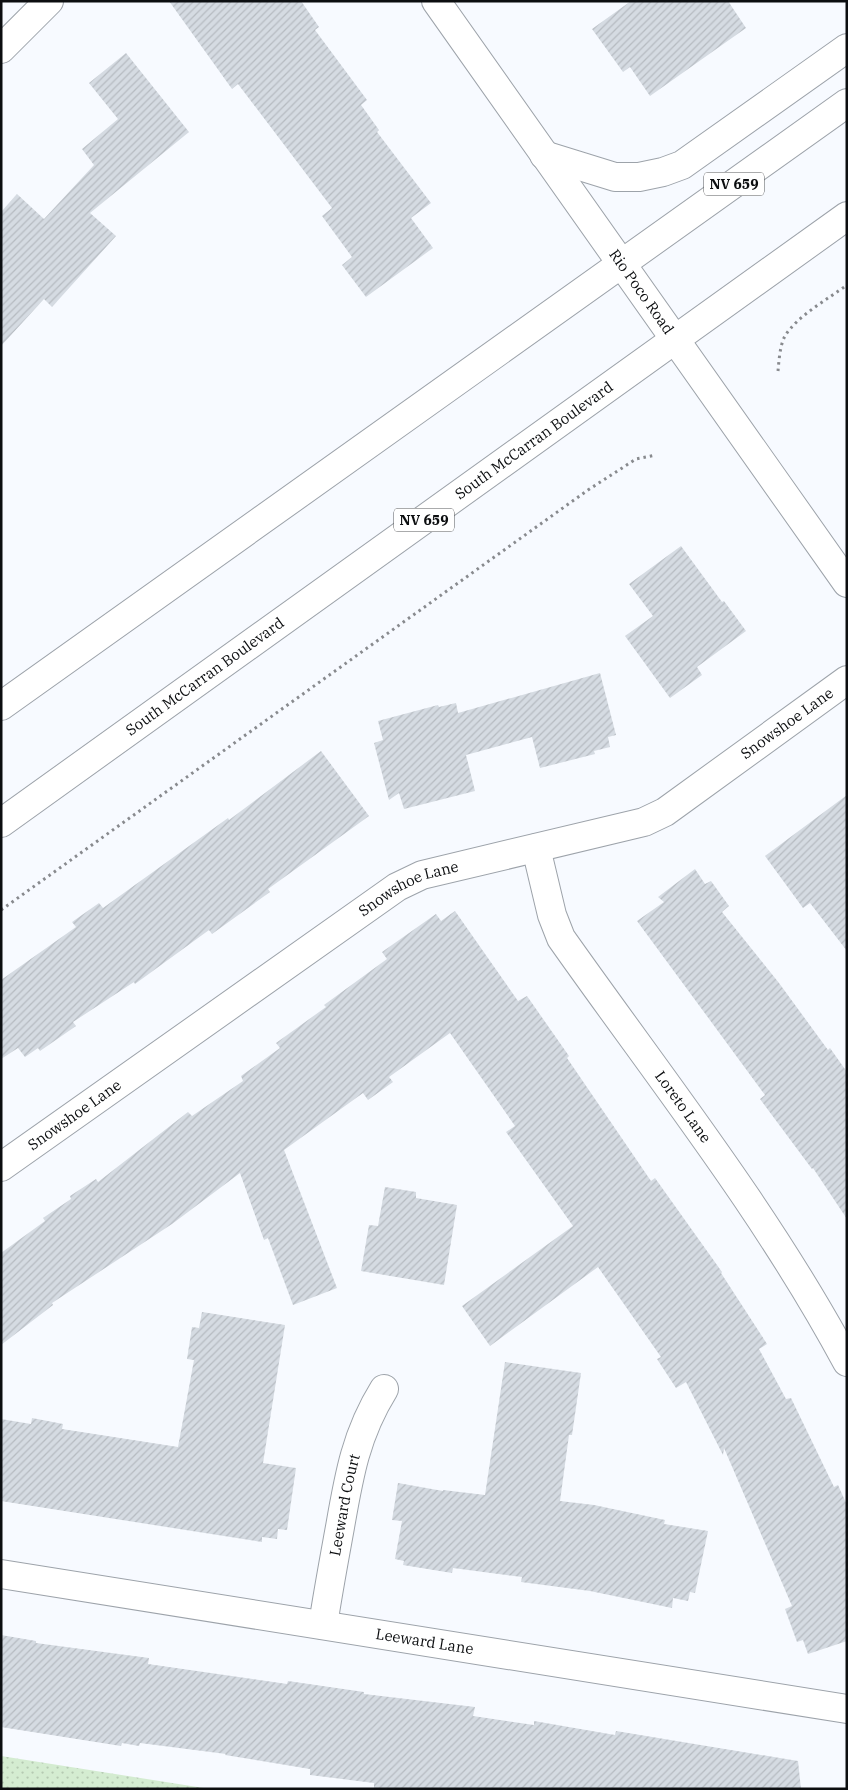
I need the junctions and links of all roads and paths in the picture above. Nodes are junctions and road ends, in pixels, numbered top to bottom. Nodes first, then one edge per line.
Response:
1 (49, 1) edge
2 (436, 1) edge
3 (847, 48) edge
4 (1, 49) edge
5 (847, 103) edge
6 (544, 155) junction
7 (847, 216) edge
8 (621, 264) junction
9 (847, 285) edge
10 (675, 338) junction
11 (778, 371) dead end
12 (656, 455) dead end
13 (847, 583) edge
14 (847, 680) edge
15 (1, 706) edge
16 (1, 823) edge
17 (536, 848) junction
18 (1, 910) edge
19 (1, 1167) edge
20 (847, 1362) edge
21 (384, 1389) dead end
22 (1, 1574) edge
23 (323, 1625) junction
24 (847, 1708) edge

1 - 4 main road
2 - 6 main road, Rio Poco Road
3 - 6 main road
5 - 8 main road, NV 659
6 - 8 main road, Rio Poco Road
7 - 10 main road, South McCarran Boulevard / NV 659
8 - 10 main road, Rio Poco Road
8 - 15 main road, NV 659
9 - 11 path
10 - 13 main road, Rio Poco Road
10 - 16 main road, South McCarran Boulevard / NV 659
12 - 18 path
14 - 17 main road, Snowshoe Lane
17 - 19 main road, Snowshoe Lane
17 - 20 main road, Loreto Lane
21 - 23 main road, Leeward Court
22 - 23 main road, Leeward Lane
23 - 24 main road, Leeward Lane

